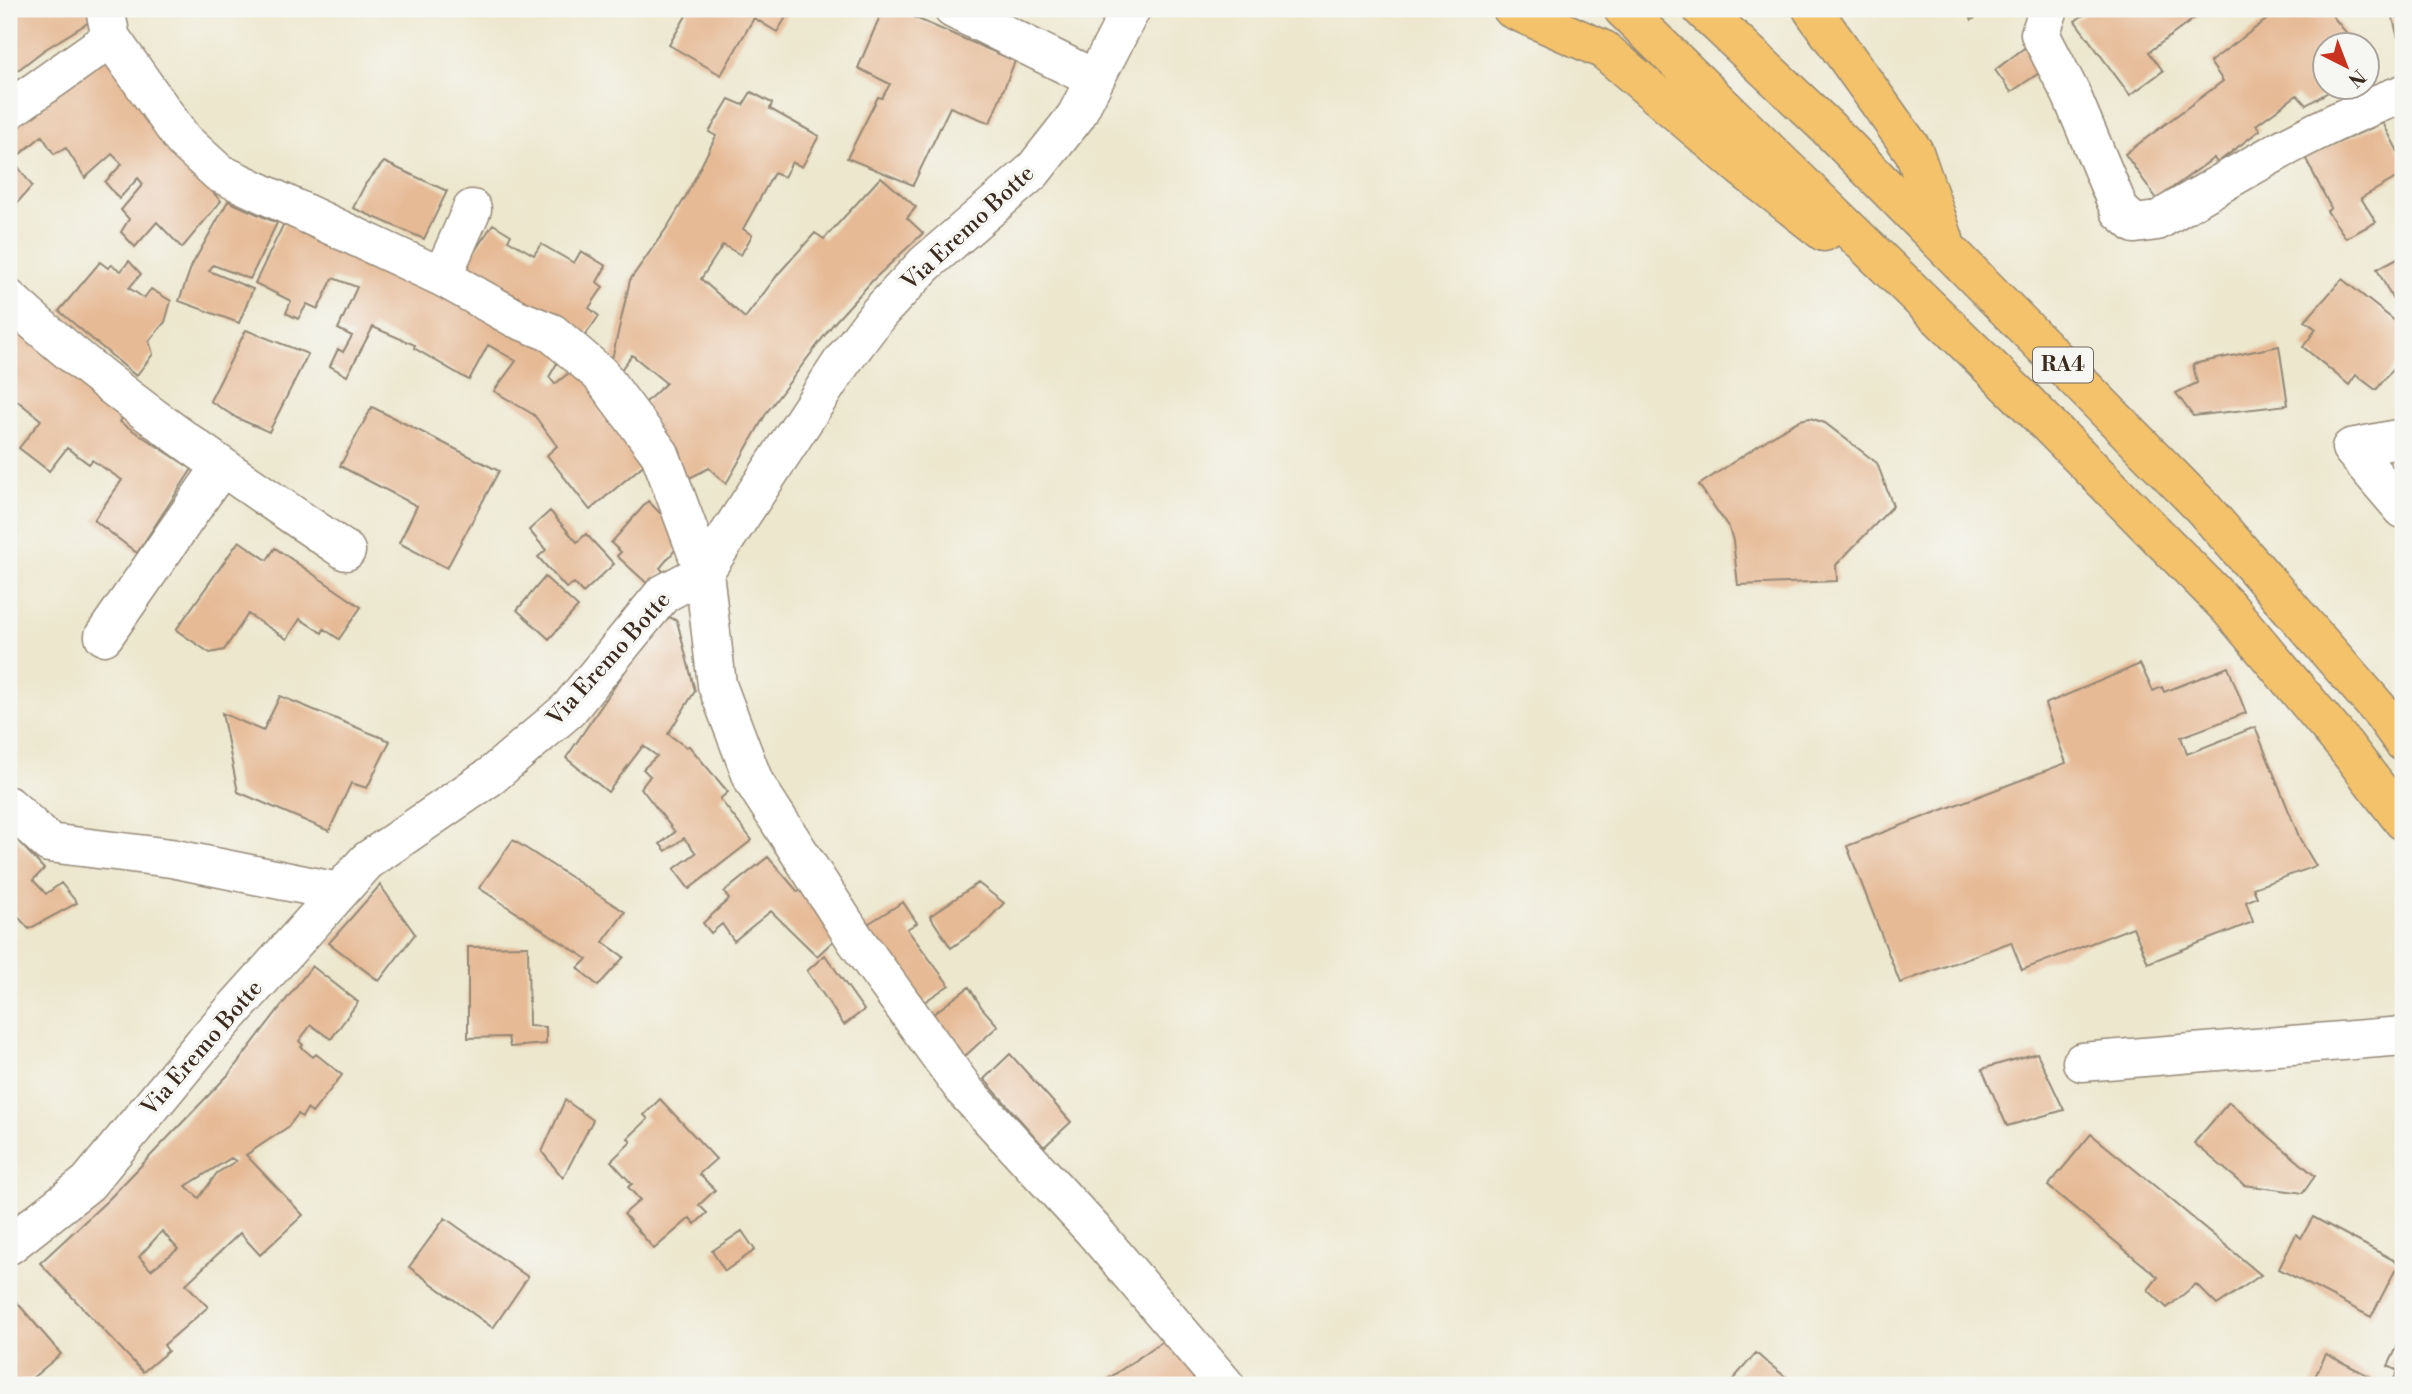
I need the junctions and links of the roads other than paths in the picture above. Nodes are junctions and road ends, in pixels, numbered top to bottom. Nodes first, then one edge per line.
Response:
1 (953, 9) edge
2 (1131, 9) edge
3 (1512, 9) edge
4 (1623, 9) edge
5 (1702, 9) edge
6 (1812, 9) edge
7 (2049, 9) edge
8 (108, 24) edge
9 (1095, 79) junction
10 (2403, 94) edge
11 (9, 110) edge
12 (471, 209) dead end
13 (1948, 247) junction
14 (1897, 274) junction
15 (442, 277) junction
16 (9, 299) edge
17 (2403, 438) edge
18 (221, 467) junction
19 (2403, 509) edge
20 (346, 551) dead end
21 (704, 572) junction
22 (104, 636) dead end
23 (2403, 741) edge
24 (9, 806) edge
25 (2403, 821) edge
26 (339, 892) junction
27 (2403, 1036) edge
28 (2082, 1062) dead end
29 (9, 1245) edge
30 (1225, 1385) edge

1 - 9 street
2 - 9 street, Via Eremo Botte
3 - 14 highway
4 - 14 highway, RA4
5 - 13 highway, RA4
6 - 13 highway
7 - 10 street
8 - 11 street
8 - 15 street
9 - 21 street, Via Eremo Botte
12 - 15 street
13 - 23 highway, RA4
14 - 25 highway, RA4
15 - 21 street
16 - 18 street
17 - 19 street
18 - 20 street
18 - 22 street
21 - 26 street, Via Eremo Botte
21 - 30 street
24 - 26 street
26 - 29 street, Via Eremo Botte
27 - 28 street

